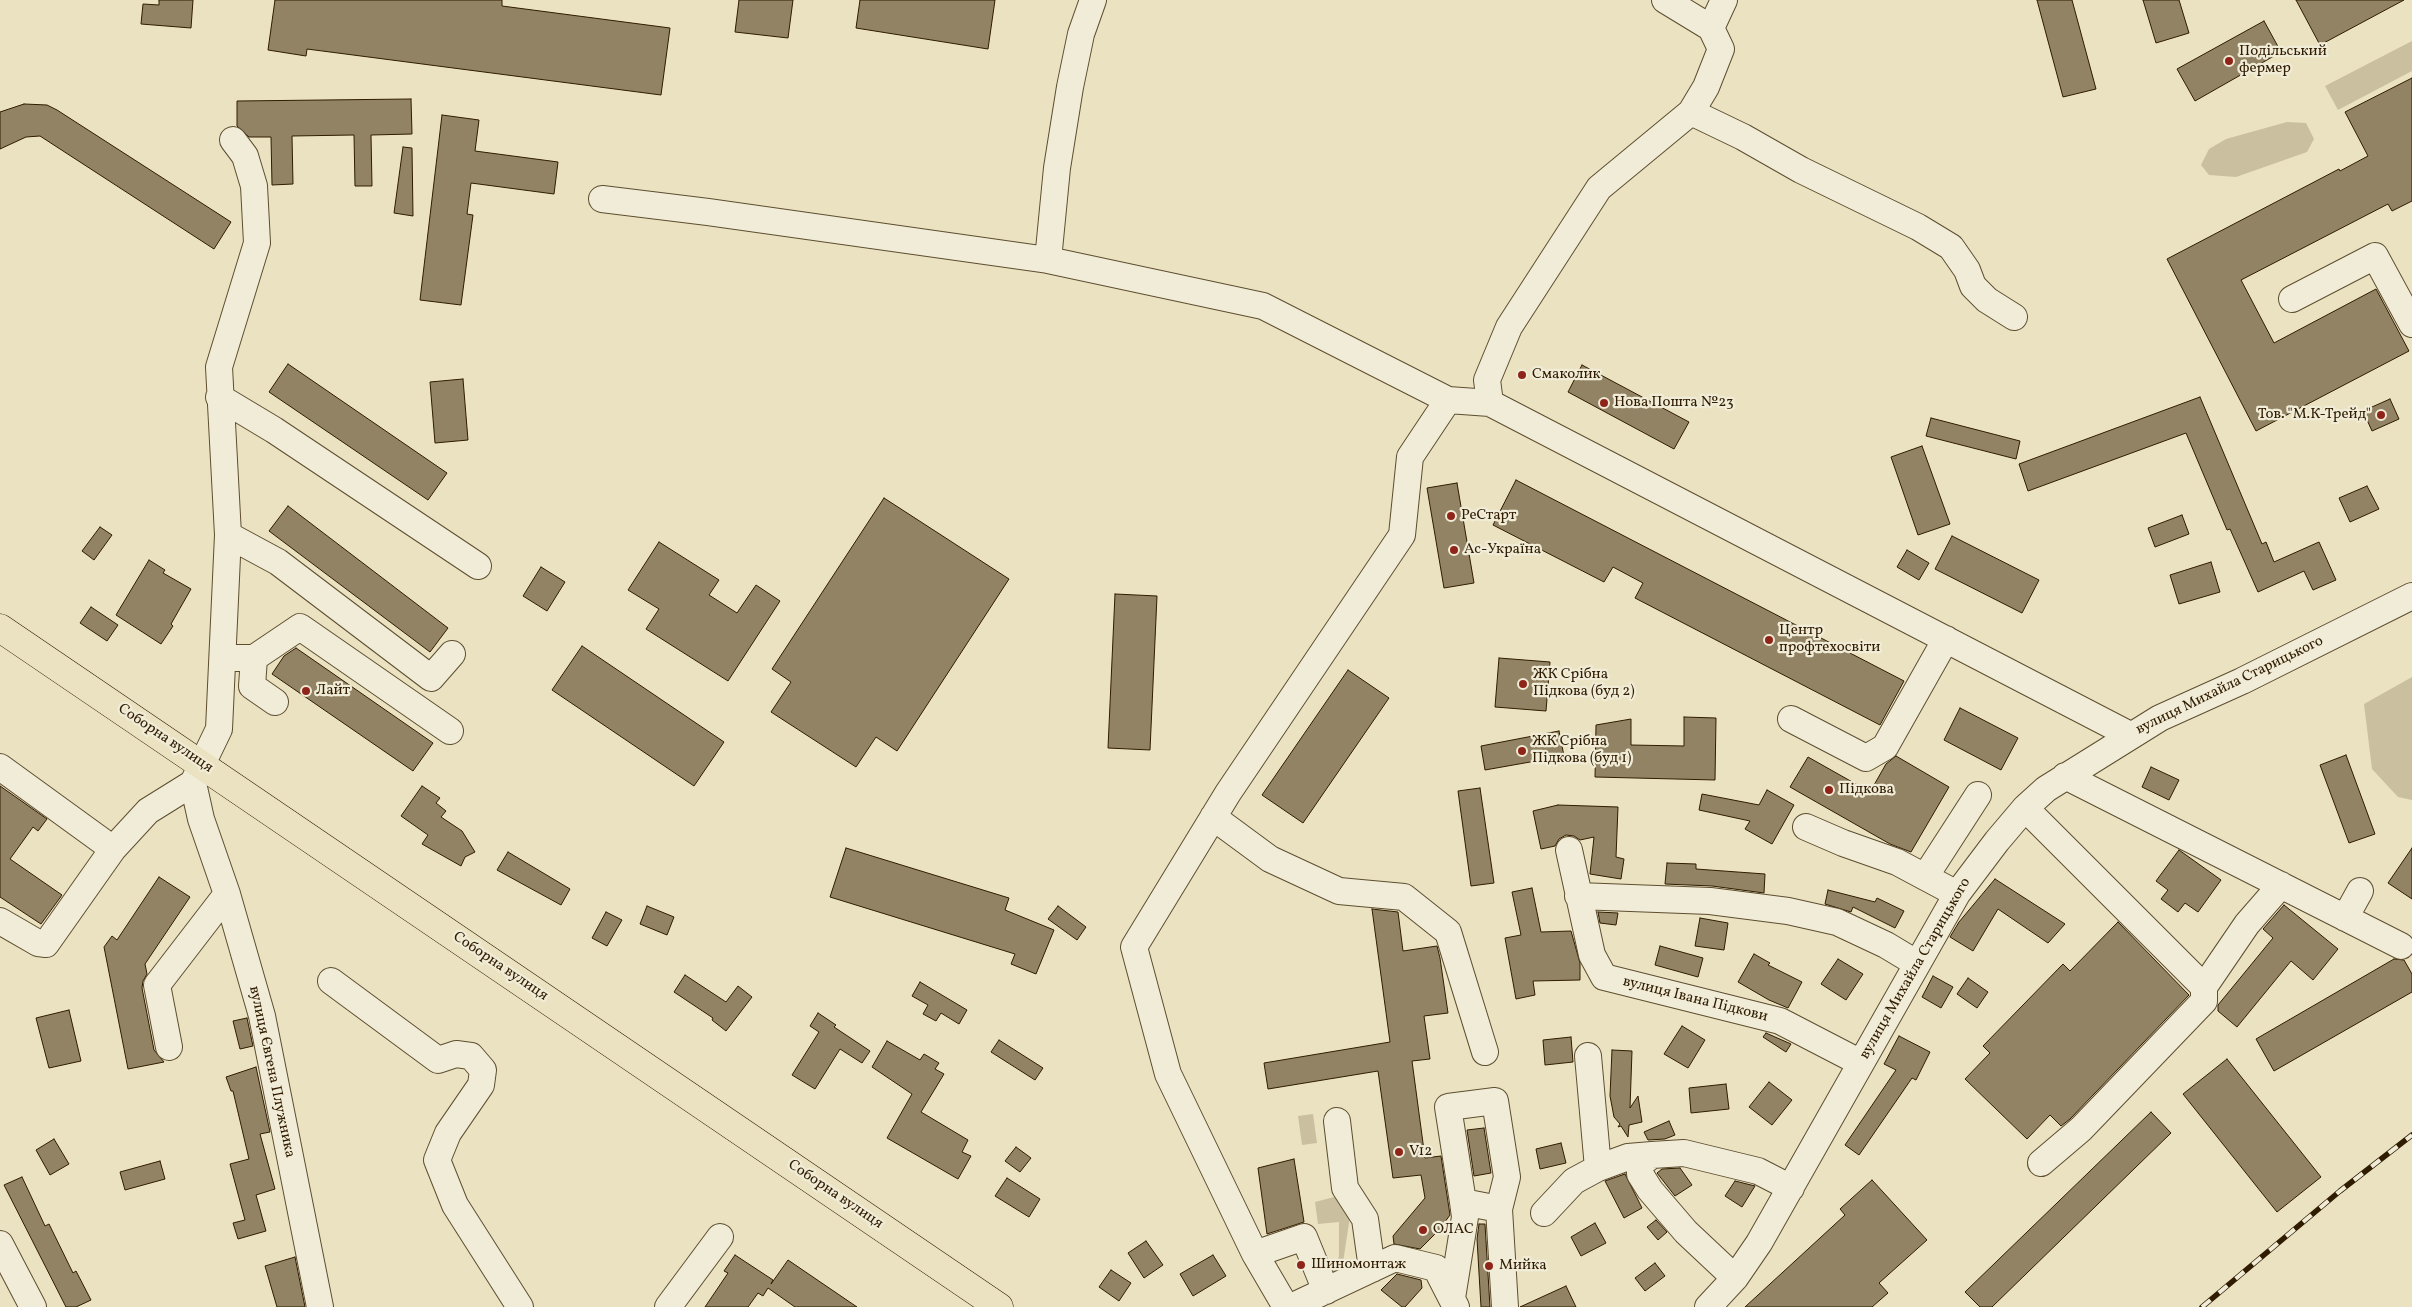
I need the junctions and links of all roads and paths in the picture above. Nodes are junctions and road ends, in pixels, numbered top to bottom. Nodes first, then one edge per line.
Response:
1 (1093, 0) edge
2 (1664, 0) edge
3 (1724, 0) edge
4 (1711, 28) junction
5 (1691, 112) junction
6 (233, 140) dead end
7 (602, 199) dead end
8 (1048, 260) junction
9 (2292, 299) dead end
10 (2014, 316) dead end
11 (2412, 324) edge
12 (219, 397) junction
13 (1448, 400) junction
14 (1490, 403) junction
15 (228, 535) junction
16 (478, 566) dead end
17 (2412, 596) edge
18 (0, 628) edge
19 (1946, 640) junction
20 (452, 654) dead end
21 (224, 658) junction
22 (254, 658) junction
23 (275, 702) dead end
24 (1791, 719) dead end
25 (450, 731) dead end
26 (2130, 735) junction
27 (0, 767) edge
28 (198, 774) junction
29 (2065, 776) junction
30 (1978, 795) dead end
31 (2025, 808) junction
32 (1213, 817) junction
33 (1806, 827) dead end
34 (113, 849) junction
35 (1569, 850) dead end
36 (1925, 876) junction
37 (2281, 885) junction
38 (2360, 891) dead end
39 (227, 894) junction
40 (1956, 894) junction
41 (1578, 896) junction
42 (2345, 918) junction
43 (0, 921) edge
44 (2401, 946) dead end
45 (1916, 963) junction
46 (331, 981) dead end
47 (2204, 988) junction
48 (169, 1047) dead end
49 (1485, 1052) dead end
50 (1588, 1056) dead end
51 (1861, 1063) junction
52 (1337, 1121) dead end
53 (1652, 1155) junction
54 (2041, 1163) dead end
55 (1598, 1168) junction
56 (1791, 1188) junction
57 (1463, 1202) junction
58 (1499, 1209) junction
59 (1544, 1213) dead end
60 (720, 1237) dead end
61 (0, 1244) edge
62 (1255, 1254) junction
63 (1372, 1269) junction
64 (1735, 1278) junction
65 (1326, 1291) junction
66 (1454, 1302) edge
67 (33, 1307) edge
68 (320, 1307) edge
69 (520, 1307) edge
70 (668, 1307) edge
71 (999, 1307) edge
72 (1286, 1307) edge
73 (1291, 1307) edge
74 (1504, 1307) edge
75 (1708, 1307) edge

1 - 8 street
2 - 4 street
3 - 4 street
4 - 5 street
5 - 10 street
5 - 14 street
6 - 12 street
7 - 8 street
8 - 13 street
9 - 11 street
12 - 15 street
12 - 16 street
13 - 14 street
13 - 32 street
14 - 19 street
15 - 20 street
15 - 21 street
17 - 26 street, вулиця Михайла Старицького
18 - 28 main road, Соборна вулиця
19 - 24 street
19 - 26 street
21 - 22 street
21 - 28 street
22 - 23 street
22 - 25 street
26 - 29 street, вулиця Михайла Старицького
27 - 34 street
28 - 34 street
28 - 39 street, вулиця Євгена Плужника
28 - 71 main road, Соборна вулиця
29 - 31 street, вулиця Михайла Старицького
29 - 37 street
30 - 36 street
31 - 40 street, вулиця Михайла Старицького
31 - 47 street
32 - 49 street
32 - 62 street
33 - 36 street
34 - 43 street
35 - 41 street, вулиця Івана Підкови
36 - 40 street
37 - 42 street
37 - 47 street
38 - 42 street
39 - 48 street
39 - 68 street, вулиця Євгена Плужника
40 - 45 street, вулиця Михайла Старицького
41 - 45 street
41 - 51 street, вулиця Івана Підкови
42 - 44 street
45 - 51 street, вулиця Михайла Старицького
46 - 69 street
47 - 54 street
50 - 55 street
51 - 56 street, вулиця Михайла Старицького
52 - 63 street
53 - 55 street
53 - 56 street
53 - 64 street
55 - 59 street
56 - 64 street, вулиця Михайла Старицького
57 - 58 street
57 - 58 street
57 - 66 street
58 - 74 street
60 - 70 street
61 - 67 street
62 - 65 street
62 - 72 street
63 - 65 street
63 - 66 street
64 - 75 street, вулиця Михайла Старицького
65 - 73 street

